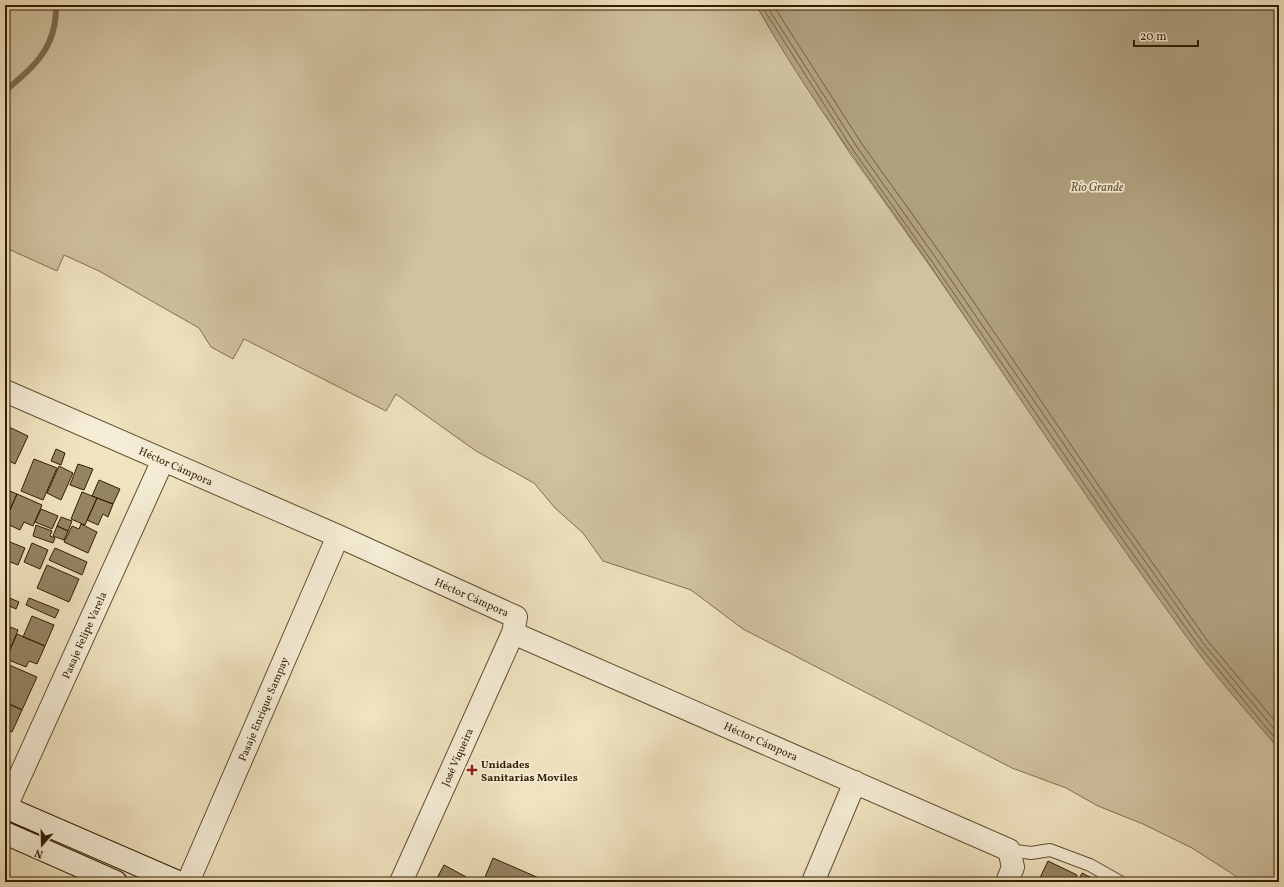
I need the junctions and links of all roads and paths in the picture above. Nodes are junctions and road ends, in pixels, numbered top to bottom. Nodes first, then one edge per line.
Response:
1 (5, 390) edge
2 (163, 460) junction
3 (338, 536) junction
4 (512, 633) junction
5 (856, 782) junction
6 (5, 808) edge
7 (5, 833) edge
8 (1009, 850) junction
9 (116, 882) edge
10 (178, 882) edge
11 (188, 882) edge
12 (401, 882) edge
13 (813, 882) edge
14 (1007, 882) edge
15 (1120, 882) edge

1 - 2 street, Héctor Cámpora
2 - 3 street, Héctor Cámpora
2 - 6 street, Pasaje Felipe Varela
3 - 4 street, Héctor Cámpora
3 - 11 street, Pasaje Enrique Sampay
4 - 5 street, Héctor Cámpora
4 - 12 street, José Viqueira
5 - 8 street, Héctor Cámpora
5 - 13 street
6 - 10 street
7 - 9 street
8 - 14 street
8 - 15 lane

